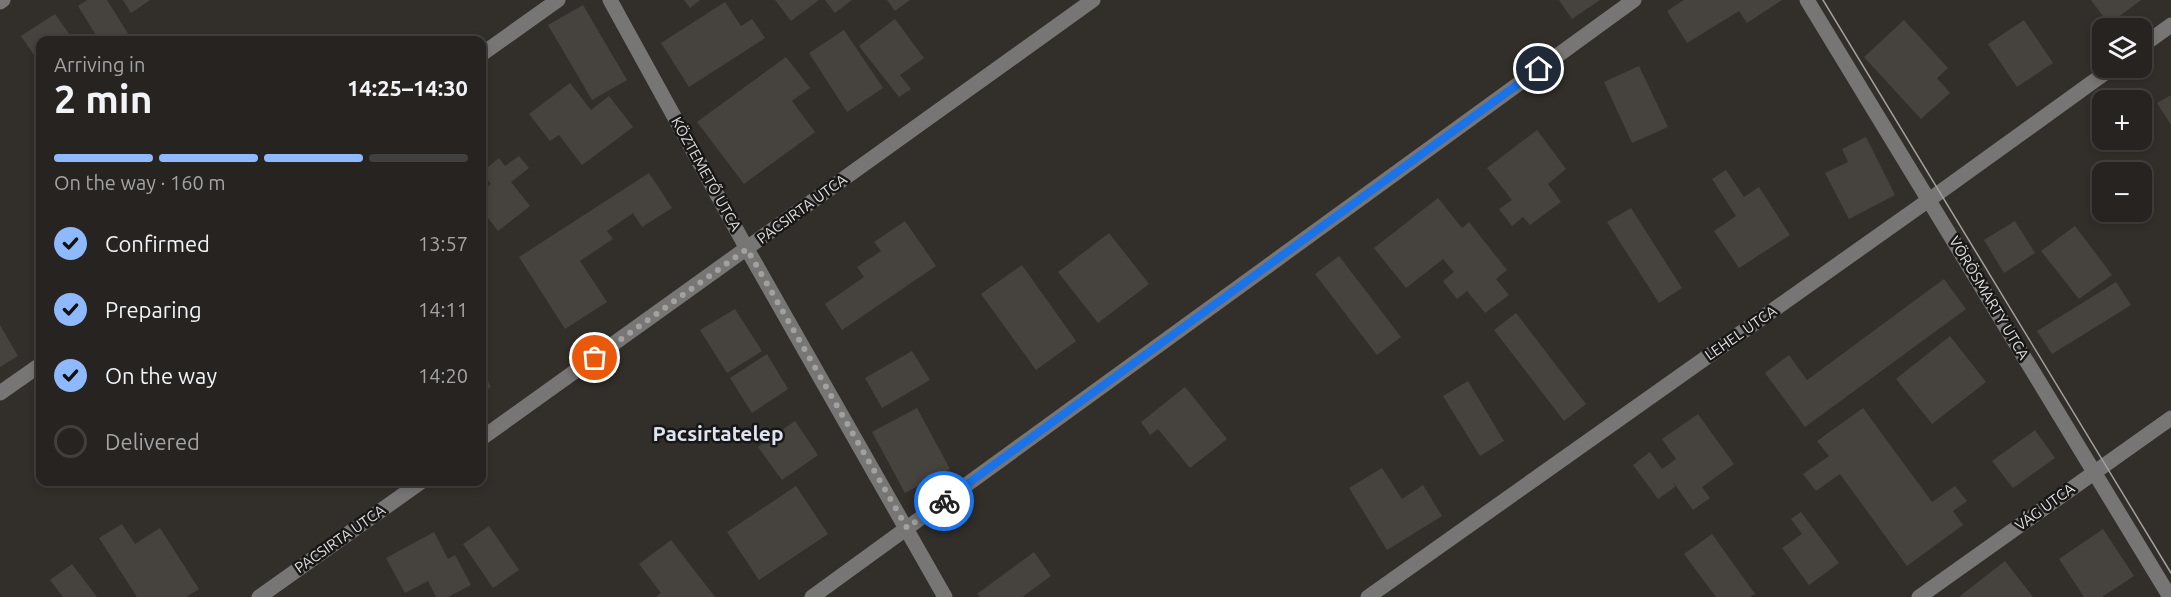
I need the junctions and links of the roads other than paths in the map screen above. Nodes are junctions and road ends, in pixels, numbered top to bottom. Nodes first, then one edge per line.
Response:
1 (558, 0) edge
2 (610, 0) edge
3 (1093, 0) edge
4 (1634, 0) edge
5 (1807, 0) edge
6 (2171, 25) edge
7 (2152, 39) edge
8 (486, 51) edge
9 (2098, 78) edge
10 (1929, 200) junction
11 (747, 249) junction
12 (36, 368) edge
13 (0, 393) edge
14 (2171, 418) edge
15 (486, 435) edge
16 (2095, 471) junction
17 (415, 486) edge
18 (907, 528) junction
19 (259, 597) edge
20 (812, 597) edge
21 (945, 597) edge
22 (1368, 597) edge
23 (1919, 597) edge
24 (2170, 597) edge

1 - 8 street
2 - 11 street, KÖZTEMETŐ UTCA
3 - 11 street, PACSIRTA UTCA
4 - 18 street
5 - 10 street, VÖRÖSMARTY UTCA
6 - 7 street
9 - 10 street, LEHEL UTCA
10 - 16 street, VÖRÖSMARTY UTCA
10 - 22 street, LEHEL UTCA
11 - 15 street, PACSIRTA UTCA
11 - 18 street, KÖZTEMETŐ UTCA
12 - 13 street
14 - 16 street, VÁG UTCA
16 - 23 street, VÁG UTCA
16 - 24 street, VÖRÖSMARTY UTCA
17 - 19 street, PACSIRTA UTCA
18 - 20 street
18 - 21 street, KÖZTEMETŐ UTCA

